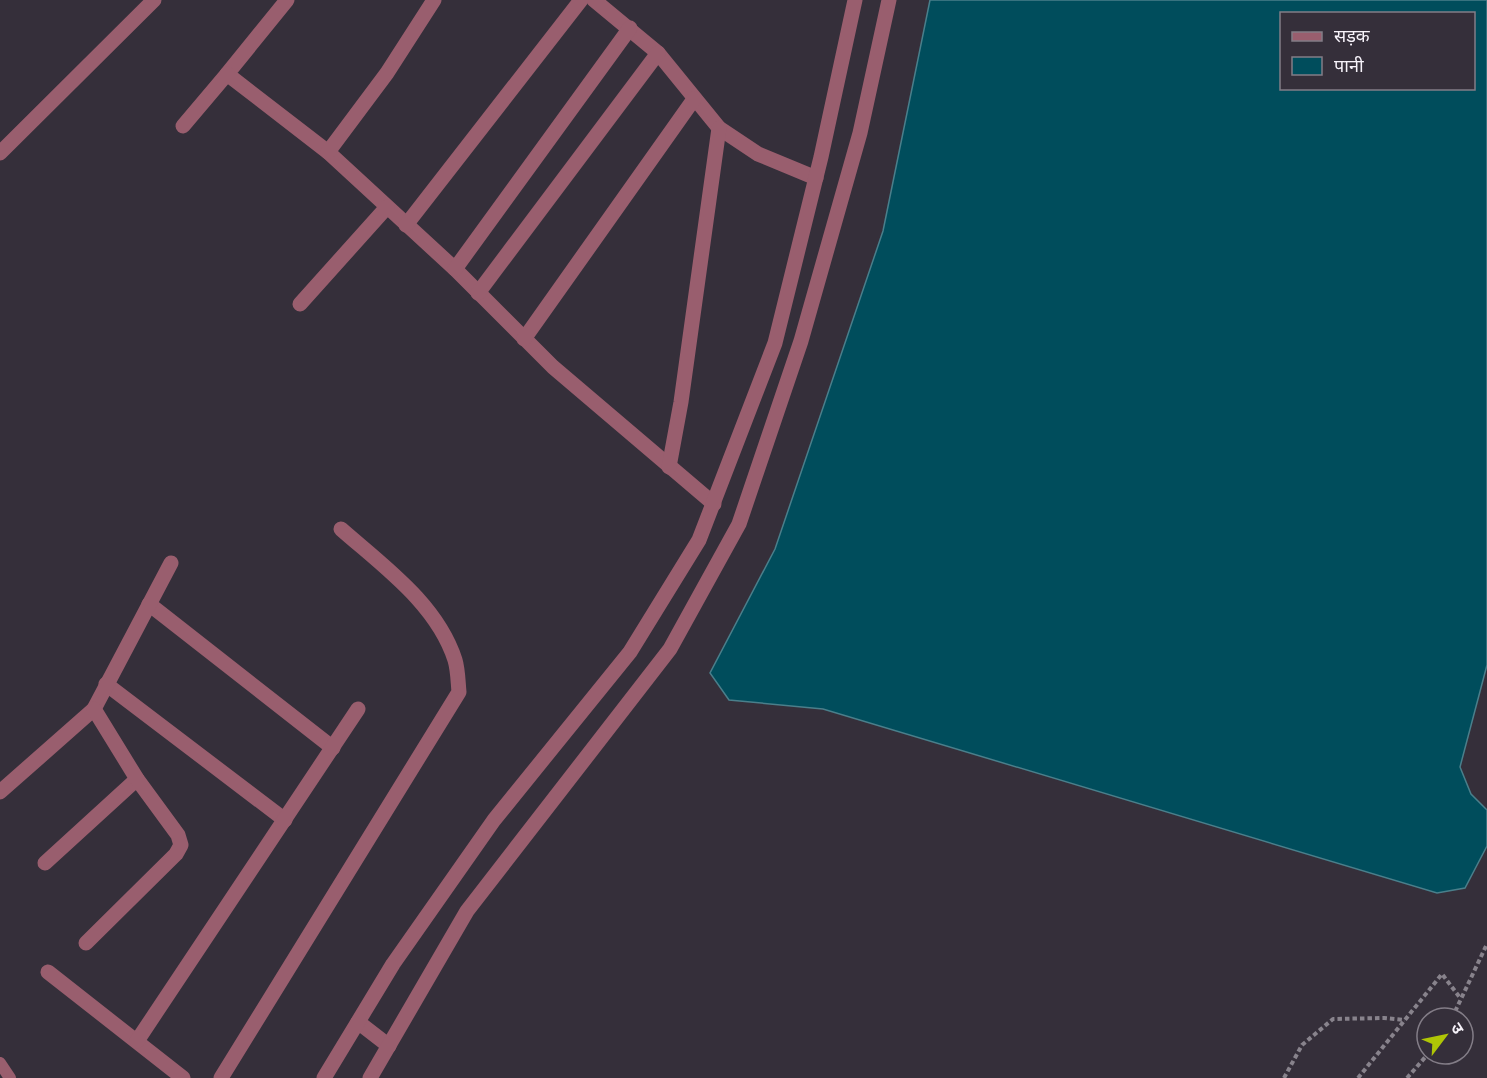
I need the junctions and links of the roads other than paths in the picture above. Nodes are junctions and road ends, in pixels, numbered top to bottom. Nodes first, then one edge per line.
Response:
1 (154, 0) edge
2 (434, 0) edge
3 (581, 0) edge
4 (594, 0) edge
5 (855, 0) edge
6 (890, 0) edge
7 (282, 2) edge
8 (630, 28) junction
9 (658, 53) junction
10 (227, 74) junction
11 (694, 99) junction
12 (183, 126) dead end
13 (719, 128) junction
14 (328, 152) junction
15 (0, 153) edge
16 (816, 177) junction
17 (387, 207) junction
18 (406, 225) junction
19 (455, 269) junction
20 (478, 293) junction
21 (300, 304) dead end
22 (524, 339) junction
23 (669, 466) junction
24 (714, 504) junction
25 (341, 529) dead end
26 (171, 563) dead end
27 (149, 604) junction
28 (106, 684) junction
29 (94, 709) junction
30 (358, 709) dead end
31 (333, 748) junction
32 (137, 779) junction
33 (0, 792) edge
34 (285, 820) junction
35 (45, 863) dead end
36 (86, 943) dead end
37 (48, 972) dead end
38 (358, 1022) junction
39 (137, 1041) junction
40 (389, 1046) junction
41 (0, 1062) edge
42 (9, 1078) edge
43 (183, 1078) edge
44 (221, 1078) edge
45 (324, 1078) edge
46 (370, 1078) edge

1 - 15 street
2 - 14 street
3 - 18 street
4 - 8 street
5 - 16 street
6 - 40 street
7 - 10 street
8 - 9 street
8 - 19 street
9 - 11 street
9 - 20 street
10 - 12 street
10 - 14 street
11 - 13 street
11 - 22 street
13 - 16 street
13 - 23 street
14 - 17 street
16 - 24 street
17 - 18 street
17 - 21 street
18 - 19 street
19 - 20 street
20 - 22 street
22 - 23 street
23 - 24 street
24 - 38 street
25 - 44 street
26 - 27 street
27 - 28 street
27 - 31 street
28 - 29 street
28 - 34 street
29 - 32 street
29 - 33 street
30 - 31 street
31 - 34 street
32 - 35 street
32 - 36 street
34 - 39 street
37 - 39 street
38 - 40 street
38 - 45 street
39 - 43 street
40 - 46 street
41 - 42 lane

